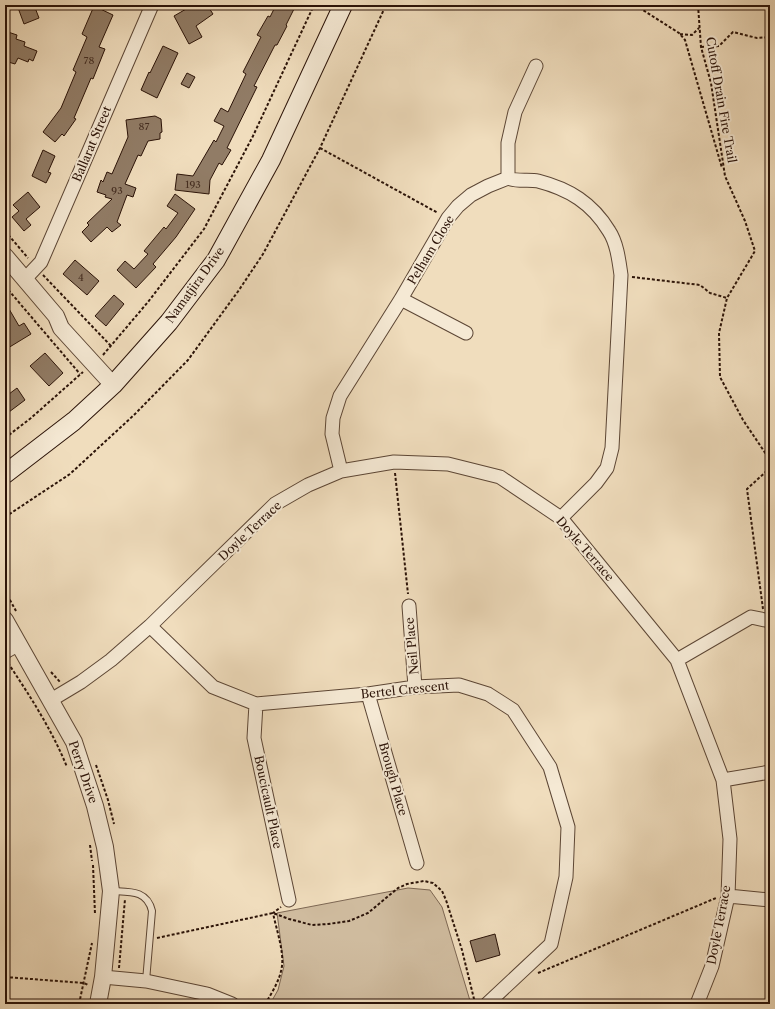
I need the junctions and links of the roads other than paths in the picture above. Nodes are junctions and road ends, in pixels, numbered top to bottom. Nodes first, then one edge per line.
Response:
1 (152, 5) edge
2 (344, 5) edge
3 (536, 66) dead end
4 (508, 178) junction
5 (5, 256) edge
6 (25, 279) junction
7 (401, 298) junction
8 (466, 333) dead end
9 (116, 381) junction
10 (341, 471) junction
11 (5, 474) edge
12 (561, 518) junction
13 (409, 606) road end
14 (5, 620) edge
15 (767, 620) edge
16 (150, 626) junction
17 (19, 644) junction
18 (5, 652) edge
19 (678, 660) junction
20 (416, 686) junction
21 (368, 694) junction
22 (51, 700) junction
23 (256, 704) junction
24 (770, 772) edge
25 (723, 780) junction
26 (417, 863) dead end
27 (118, 892) junction
28 (728, 896) junction
29 (289, 900) road end
30 (770, 900) edge
31 (103, 977) junction
32 (146, 981) junction
33 (98, 1004) edge
34 (232, 1004) edge
35 (488, 1004) edge
36 (697, 1004) edge

1 - 6 street, Ballarat Street
2 - 9 main road, Namatjira Drive
3 - 4 street
4 - 7 street, Pelham Close
4 - 12 street, Pelham Close
5 - 6 street
6 - 9 street
7 - 8 street
7 - 10 street, Pelham Close
9 - 11 main road, Namatjira Drive
10 - 12 street, Doyle Terrace
10 - 16 street, Doyle Terrace
12 - 19 street, Doyle Terrace
13 - 20 street, Neil Place
14 - 17 street, Perry Drive
15 - 19 street
16 - 22 street, Doyle Terrace
16 - 23 street, Bertel Crescent
17 - 18 street
17 - 22 street, Perry Drive
19 - 25 street, Doyle Terrace
20 - 21 street, Bertel Crescent
20 - 35 street, Bertel Crescent
21 - 23 street, Bertel Crescent
21 - 26 street, Brough Place
22 - 27 street, Perry Drive
23 - 29 street, Boucicault Place
24 - 25 street
25 - 28 street, Doyle Terrace
27 - 31 street, Perry Drive
27 - 32 lane
28 - 30 street
28 - 36 street, Doyle Terrace
31 - 32 street
31 - 33 street, Perry Drive
32 - 34 street

